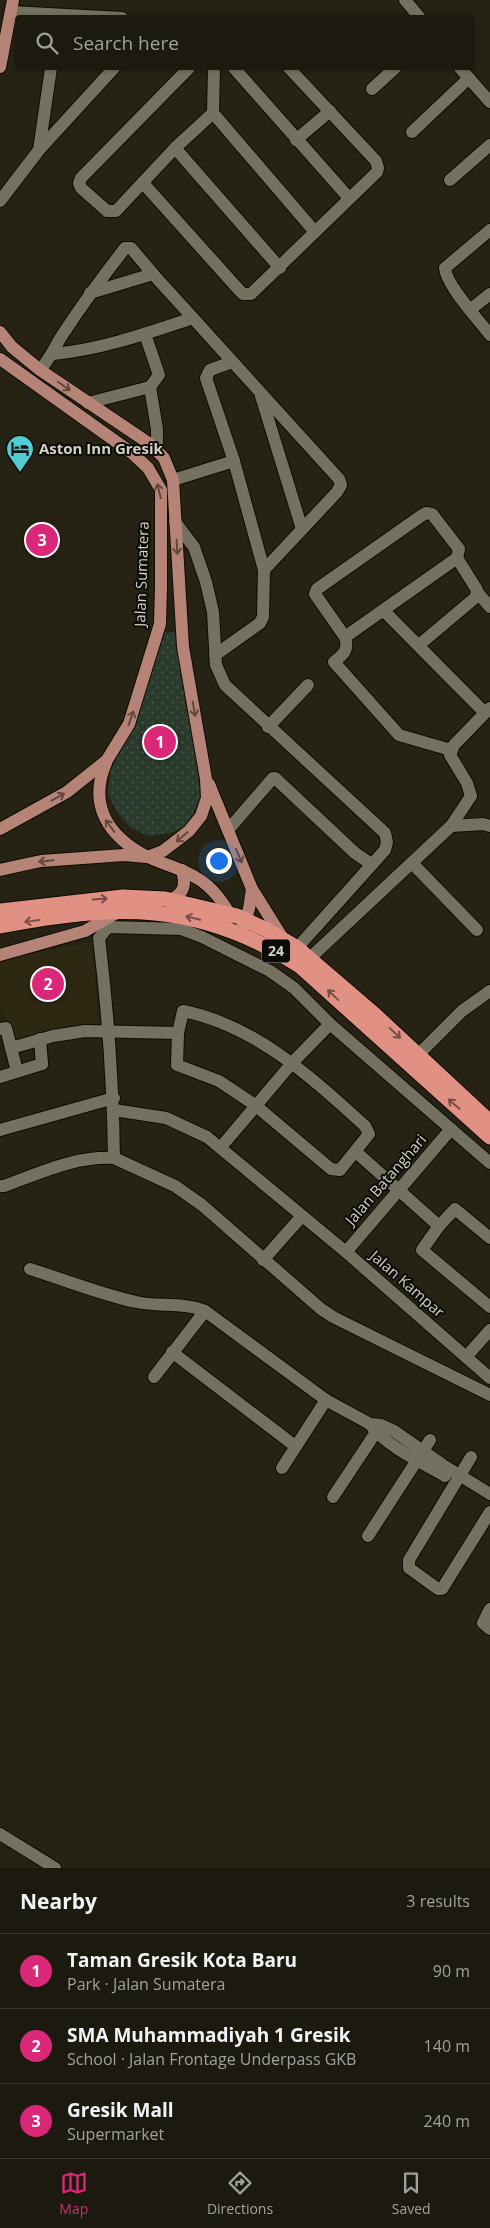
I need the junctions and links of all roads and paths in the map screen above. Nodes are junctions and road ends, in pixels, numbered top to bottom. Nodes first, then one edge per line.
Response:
1 (405, 0) edge
2 (12, 6) edge
3 (94, 15) edge
4 (418, 15) edge
5 (0, 67) edge
6 (51, 70) edge
7 (112, 70) edge
8 (186, 70) edge
9 (214, 70) edge
10 (240, 70) edge
11 (291, 70) edge
12 (393, 70) edge
13 (465, 73) edge
14 (372, 88) dead end
15 (490, 102) edge
16 (330, 111) junction
17 (213, 113) junction
18 (412, 132) dead end
19 (296, 140) junction
20 (490, 145) edge
21 (175, 148) junction
22 (39, 150) junction
23 (450, 180) dead end
24 (143, 183) junction
25 (349, 198) junction
26 (0, 201) edge
27 (490, 230) edge
28 (315, 232) junction
29 (280, 268) junction
30 (153, 274) junction
31 (90, 293) junction
32 (490, 294) edge
33 (471, 310) junction
34 (193, 318) junction
35 (0, 332) edge
36 (146, 334) junction
37 (490, 335) edge
38 (53, 354) junction
39 (232, 362) junction
40 (1, 363) edge
41 (40, 370) junction
42 (150, 387) junction
43 (260, 393) junction
44 (88, 403) junction
45 (157, 450) junction
46 (234, 461) junction
47 (173, 480) junction
48 (175, 522) junction
49 (302, 529) junction
50 (457, 558) junction
51 (264, 570) junction
52 (161, 587) junction
53 (179, 588) junction
54 (478, 593) junction
55 (490, 607) edge
56 (384, 611) junction
57 (345, 637) junction
58 (419, 645) junction
59 (215, 655) junction
60 (308, 685) dead end
61 (488, 711) edge
62 (268, 727) junction
63 (451, 750) junction
64 (107, 760) junction
65 (206, 779) junction
66 (451, 826) junction
67 (490, 826) edge
68 (0, 829) edge
69 (228, 830) junction
70 (147, 856) junction
71 (412, 863) junction
72 (371, 864) junction
73 (0, 870) edge
74 (182, 870) junction
75 (252, 889) junction
76 (171, 900) junction
77 (0, 912) edge
78 (118, 912) junction
79 (227, 920) junction
80 (0, 926) edge
81 (243, 926) junction
82 (478, 930) dead end
83 (70, 937) junction
84 (99, 938) junction
85 (291, 944) junction
86 (0, 955) edge
87 (310, 958) junction
88 (490, 992) edge
89 (330, 1024) junction
90 (0, 1029) edge
91 (110, 1030) junction
92 (178, 1032) junction
93 (40, 1039) junction
94 (11, 1048) junction
95 (418, 1055) junction
96 (292, 1063) junction
97 (17, 1071) junction
98 (0, 1077) edge
99 (114, 1104) junction
100 (255, 1106) junction
101 (489, 1120) edge
102 (451, 1129) junction
103 (0, 1130) edge
104 (490, 1137) edge
105 (221, 1147) junction
106 (356, 1152) junction
107 (114, 1158) junction
108 (490, 1163) edge
109 (0, 1186) edge
110 (397, 1191) junction
111 (302, 1216) junction
112 (439, 1226) junction
113 (490, 1238) edge
114 (346, 1252) junction
115 (264, 1260) junction
116 (30, 1269) dead end
117 (490, 1307) edge
118 (204, 1311) junction
119 (490, 1330) edge
120 (172, 1352) junction
121 (466, 1357) junction
122 (154, 1377) dead end
123 (490, 1378) edge
124 (490, 1395) edge
125 (326, 1400) junction
126 (376, 1427) junction
127 (430, 1440) dead end
128 (295, 1446) junction
129 (420, 1455) junction
130 (472, 1457) dead end
131 (282, 1468) dead end
132 (458, 1479) junction
133 (490, 1494) edge
134 (333, 1496) dead end
135 (490, 1504) edge
136 (490, 1512) edge
137 (368, 1536) dead end
138 (490, 1609) edge
139 (490, 1629) edge
140 (0, 1834) edge
141 (55, 1868) edge

1 - 4 street
2 - 3 street
2 - 5 main road
6 - 22 street
7 - 22 street
8 - 24 street
9 - 17 street
10 - 19 street
11 - 16 street
12 - 14 street
13 - 15 street
13 - 18 street
16 - 19 street
16 - 25 street
17 - 21 street
17 - 28 street
19 - 25 street
20 - 23 street
21 - 24 street
21 - 29 street
22 - 26 street
24 - 29 street
25 - 28 street
27 - 33 street
28 - 29 street
30 - 31 street
30 - 31 street
30 - 34 street
31 - 38 street
32 - 33 street
33 - 37 street
34 - 36 street
34 - 39 street
35 - 41 main road, Jalan Sumatera
36 - 38 street
36 - 42 street
38 - 41 street
39 - 43 street
39 - 46 street
52 -> 40 main road, Jalan Sumatera
41 -> 44 main road, Jalan Sumatera
42 - 44 street
42 - 45 street
43 - 49 street
43 - 49 street
44 - 45 main road, Jalan Sumatera
45 - 47 main road, Jalan Sumatera
46 - 47 street
46 - 51 street
47 - 48 main road, Jalan Sumatera
48 -> 53 main road, Jalan Sumatera
48 - 59 street
49 - 51 street
50 - 54 street
50 - 56 street
50 - 57 street
51 - 59 street
52 - 53 main road
64 -> 52 main road, Jalan Sumatera
53 -> 65 main road, Jalan Sumatera
54 - 55 street
54 - 58 street
56 - 57 street
56 - 58 street
57 - 63 street
58 - 61 street
59 - 62 street
60 - 62 street
61 - 63 street
62 - 72 street
63 - 66 street
68 -> 64 main road, Jalan Sumatera
70 -> 64 main road
65 - 69 main road
65 -> 70 main road
66 - 67 street
66 - 71 street
69 - 72 street
69 -> 75 main road
70 -> 73 main road
70 - 74 main road
71 - 82 street
71 - 87 street
72 - 85 street
74 - 76 main road
74 - 79 main road
75 - 81 main road
75 - 85 main road
77 -> 76 highway, 24
76 - 79 highway, 24
79 -> 78 highway, 24
78 -> 80 highway, 24
78 - 83 main road
79 - 81 highway, 24
81 - 85 highway, 24
104 -> 81 highway, 24
83 - 84 street
83 - 86 main road
84 - 89 street
84 - 91 street
85 - 87 highway, 24
87 -> 95 highway, 24
88 - 95 street
89 - 96 street
89 - 102 street
90 - 94 street
91 - 92 street
91 - 93 street
91 - 99 street
92 - 96 street
92 - 100 street
93 - 94 street
93 - 97 street
94 - 97 street
95 - 101 highway, 24
96 - 100 street
96 - 106 street
97 - 98 street
99 - 103 street
99 - 105 street, Jalan Kampar
99 - 107 street
100 - 105 street
100 - 106 street
102 - 108 street
102 - 110 street, Jalan Batanghari
105 - 111 street, Jalan Kampar
106 - 110 street
107 - 109 street
107 - 115 street
110 - 112 street
110 - 114 street, Jalan Batanghari
111 - 114 street, Jalan Kampar
111 - 115 street
112 - 113 street
112 - 117 street
114 - 121 street, Jalan Kampar
115 - 124 street
116 - 118 street
118 - 120 street
118 - 125 street
119 - 121 street
120 - 122 street
120 - 128 street
121 - 123 street, Jalan Kampar
125 - 126 street
125 - 128 street
126 - 129 street
126 - 134 street
127 - 129 street
128 - 131 street
129 - 132 street
129 - 137 street
130 - 132 street
132 - 133 street
132 - 135 street
132 - 136 street
138 - 139 street
140 - 141 street

